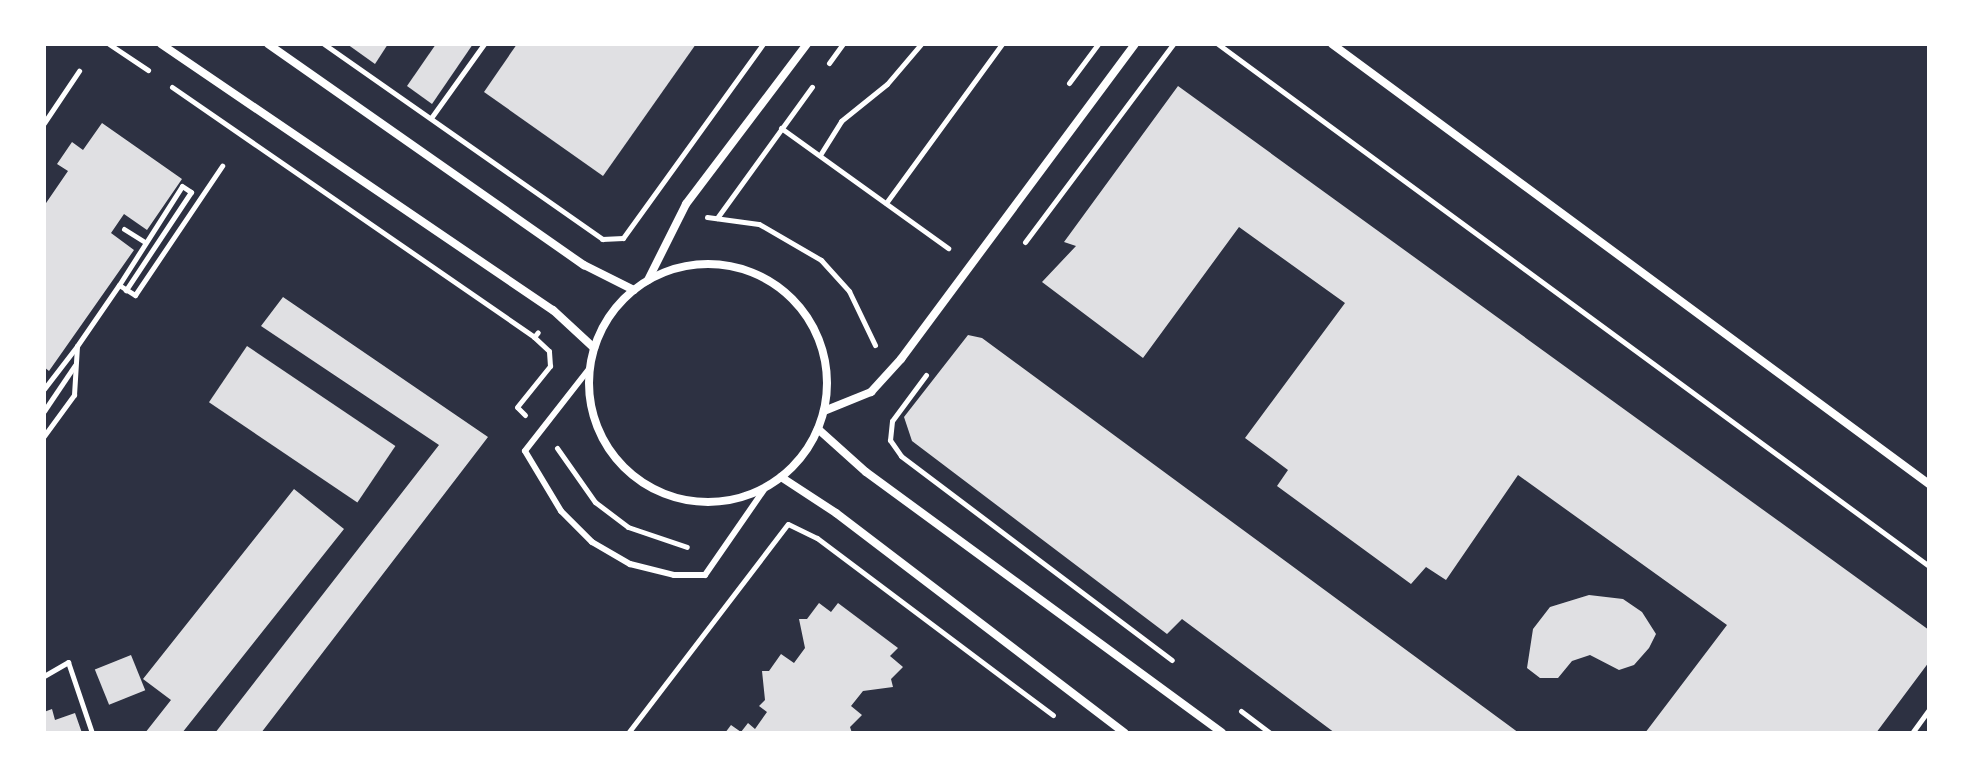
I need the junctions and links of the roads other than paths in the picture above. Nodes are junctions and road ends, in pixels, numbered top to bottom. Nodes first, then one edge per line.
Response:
1 (161, 44) edge
2 (268, 44) edge
3 (807, 44) edge
4 (1135, 44) edge
5 (1332, 44) edge
6 (648, 280) junction
7 (634, 290) junction
8 (594, 348) junction
9 (589, 369) junction
10 (824, 411) junction
11 (818, 429) junction
12 (781, 477) junction
13 (1929, 484) edge
14 (766, 487) junction
15 (1125, 733) edge
16 (1222, 733) edge

1 - 8 street
2 - 7 street
3 - 6 street
4 - 10 street
5 - 13 street
6 - 7 street
6 - 10 street
7 - 8 street
8 - 9 street
9 - 14 street
9 - 14 lane
10 - 11 street
11 - 12 street
11 - 16 street
12 - 14 street
12 - 15 street

